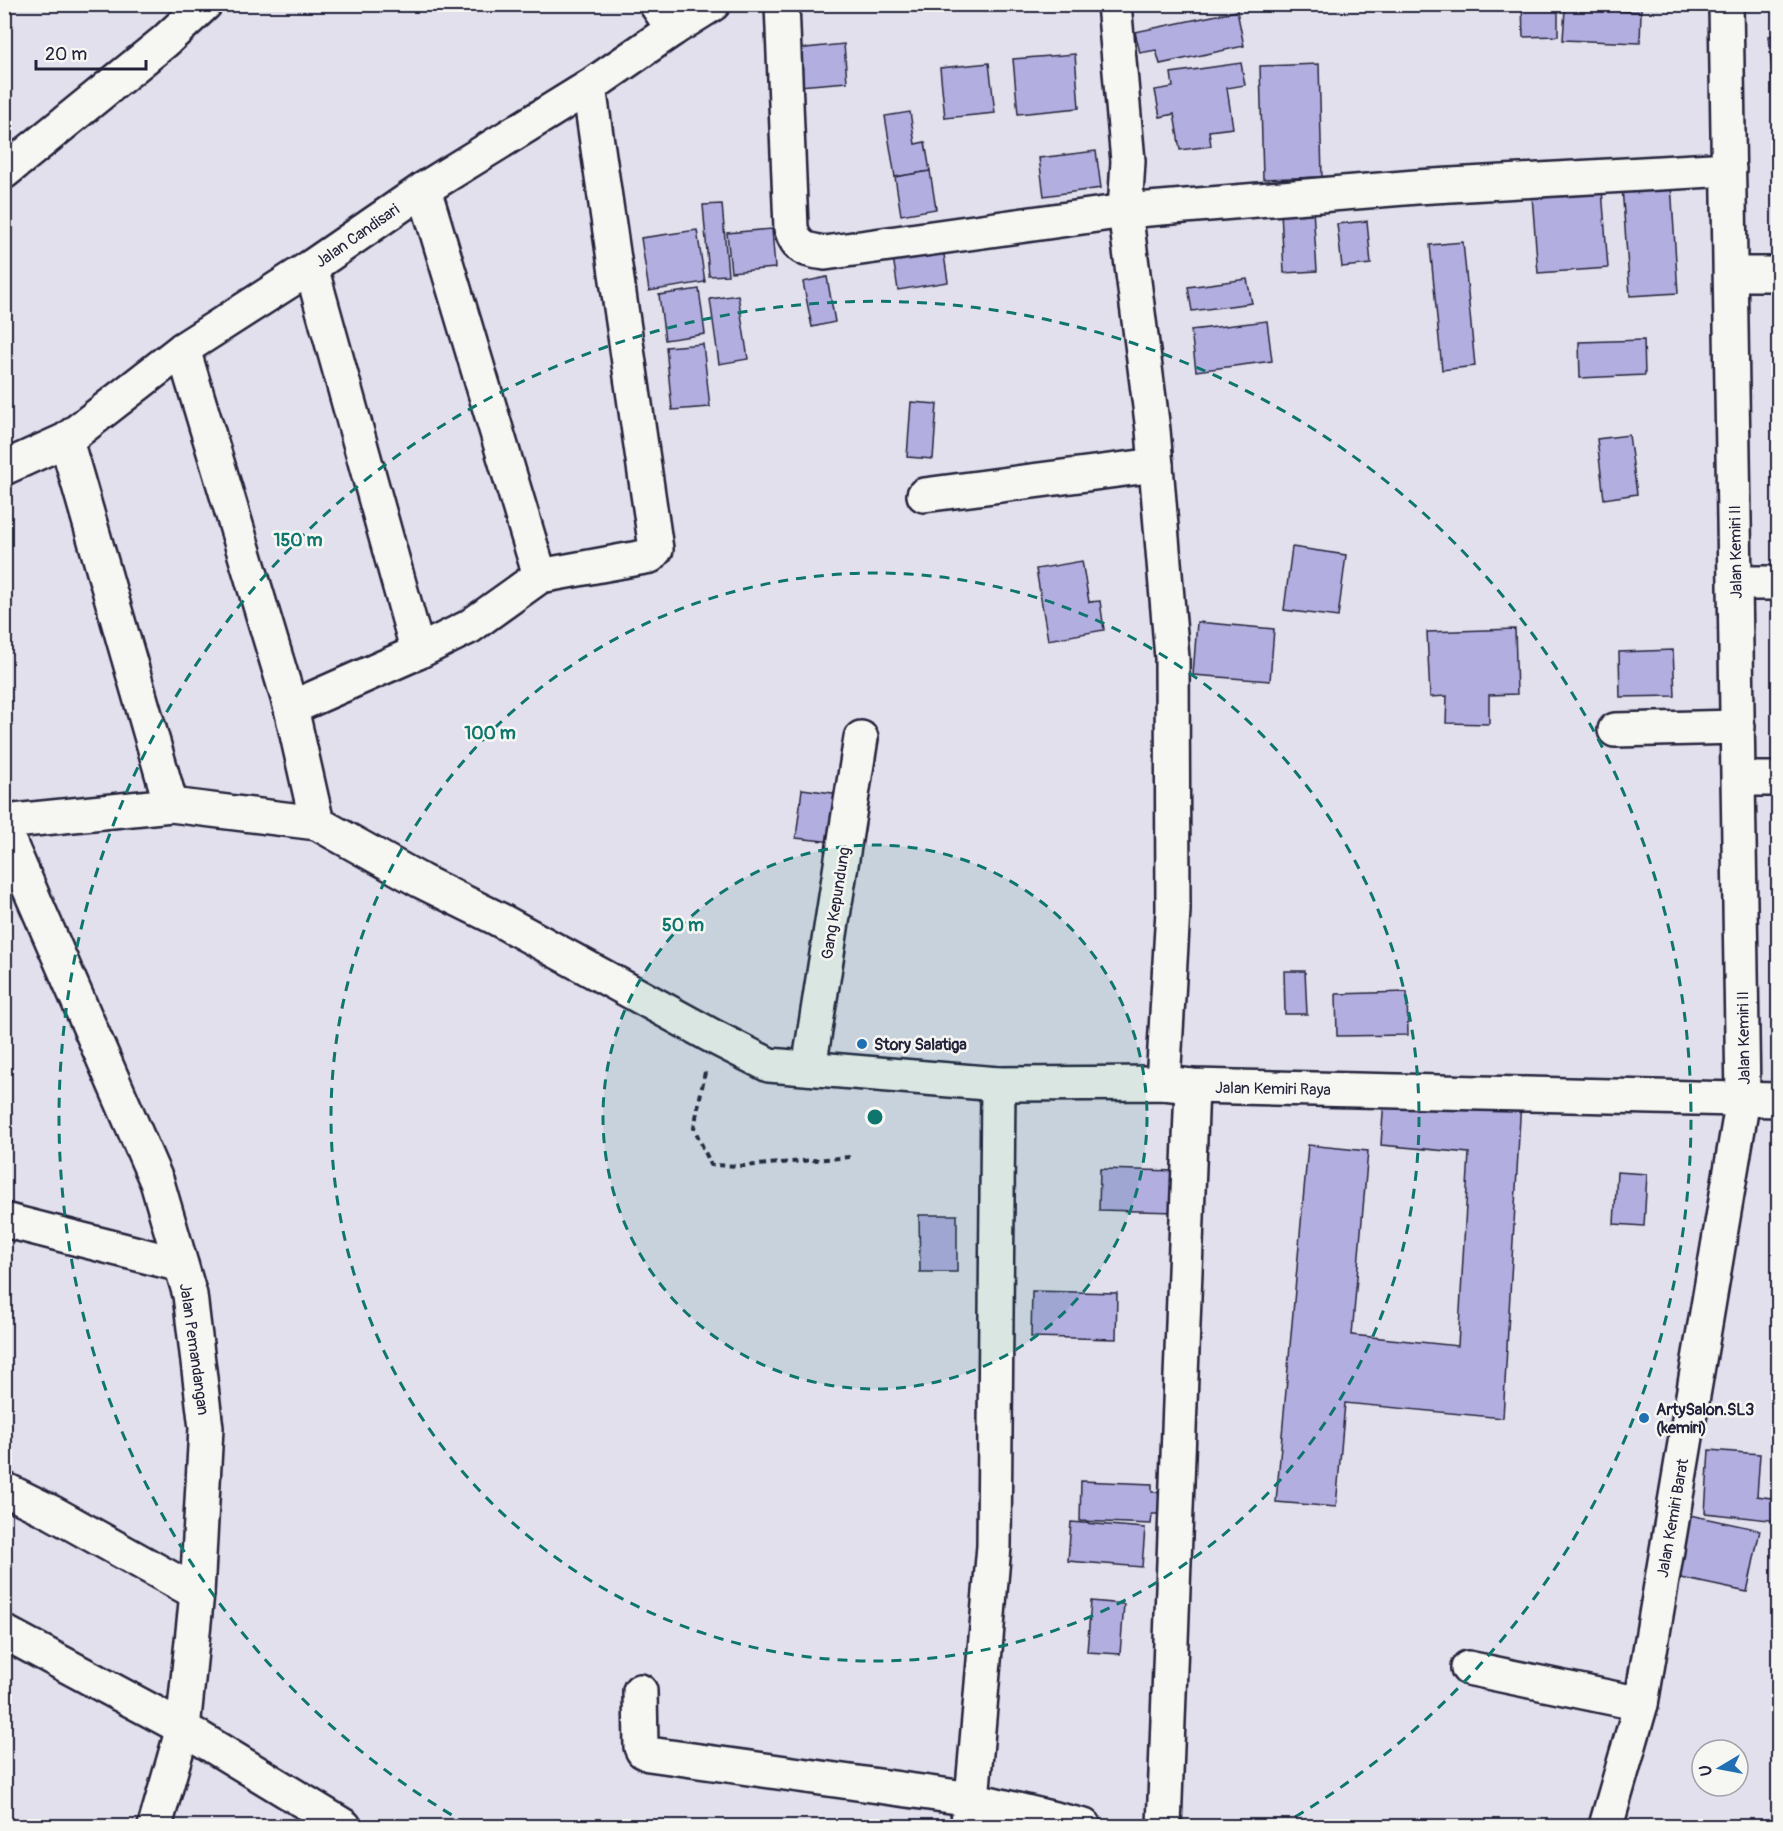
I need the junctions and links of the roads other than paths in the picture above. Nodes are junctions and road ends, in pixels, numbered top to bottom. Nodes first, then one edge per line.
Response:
1 (205, 4) edge
2 (713, 4) edge
3 (782, 4) edge
4 (1114, 4) edge
5 (1726, 4) edge
6 (665, 17) edge
7 (589, 87) junction
8 (1729, 169) junction
9 (4, 172) edge
10 (424, 189) junction
11 (1125, 211) junction
12 (311, 267) junction
13 (1731, 274) junction
14 (1779, 274) edge
15 (183, 349) junction
16 (66, 440) junction
17 (1156, 465) junction
18 (4, 468) edge
19 (924, 495) dead end
20 (540, 576) junction
21 (1779, 582) edge
22 (1736, 583) junction
23 (418, 652) junction
24 (291, 708) junction
25 (1738, 727) junction
26 (1615, 730) dead end
27 (861, 738) dead end
28 (1739, 779) junction
29 (1779, 779) edge
30 (171, 806) junction
31 (4, 822) edge
32 (317, 823) junction
33 (4, 830) edge
34 (809, 1068) junction
35 (998, 1084) junction
36 (1177, 1084) junction
37 (1743, 1099) junction
38 (1779, 1100) edge
39 (4, 1220) edge
40 (181, 1265) junction
41 (4, 1489) edge
42 (197, 1593) junction
43 (4, 1632) edge
44 (1468, 1668) dead end
45 (640, 1691) dead end
46 (1641, 1704) junction
47 (183, 1728) junction
48 (969, 1813) edge
49 (155, 1827) edge
50 (344, 1827) edge
51 (1084, 1827) edge
52 (1164, 1827) edge
53 (1606, 1827) edge

1 - 9 street
2 - 6 street, Jalan Candisari
3 - 11 street
4 - 11 street
5 - 8 street, Jalan Kemiri II
6 - 7 street, Jalan Candisari
7 - 10 street, Jalan Candisari
7 - 20 street
8 - 11 street
8 - 13 street, Jalan Kemiri II
10 - 12 street, Jalan Candisari
10 - 20 street
11 - 17 street
12 - 15 street, Jalan Candisari
12 - 23 street
13 - 14 street
13 - 22 street, Jalan Kemiri II
15 - 16 street, Jalan Candisari
15 - 24 street
16 - 18 street, Jalan Candisari
16 - 30 street
17 - 19 street
17 - 36 street
20 - 23 street
21 - 22 street
22 - 25 street, Jalan Kemiri II
23 - 24 street
24 - 32 street
25 - 26 street
25 - 28 street, Jalan Kemiri II
27 - 34 street, Gang Kepundung
28 - 29 street
28 - 37 street, Jalan Kemiri II
30 - 31 street
30 - 32 street
32 - 34 street, Jalan Kemiri Raya
33 - 40 street, Jalan Pemandangan
34 - 35 street, Jalan Kemiri Raya
35 - 36 street, Jalan Kemiri Raya
35 - 48 street
36 - 37 street, Jalan Kemiri Raya
36 - 52 street
37 - 38 street, Jalan Kemiri Raya
37 - 46 street, Jalan Kemiri Barat
39 - 40 street
40 - 42 street, Jalan Pemandangan
41 - 42 street
42 - 47 street, Jalan Pemandangan
43 - 47 street
44 - 46 street
45 - 48 street
46 - 53 street, Jalan Kemiri Barat
47 - 49 street, Jalan Pemandangan
47 - 50 street
48 - 51 street

